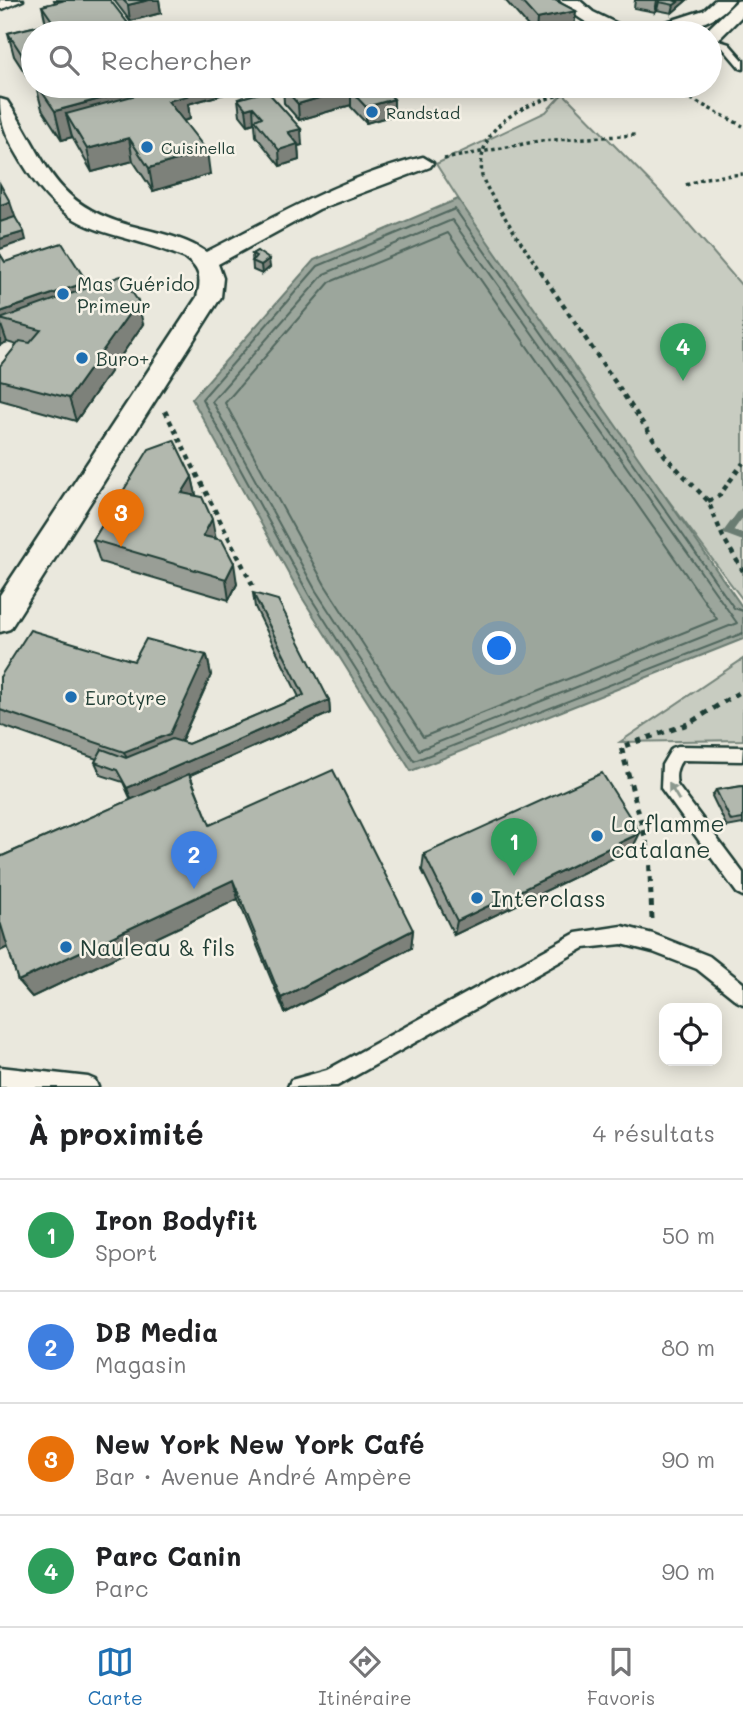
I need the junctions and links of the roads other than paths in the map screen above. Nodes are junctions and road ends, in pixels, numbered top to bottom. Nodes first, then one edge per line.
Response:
1 (14, 0) edge
2 (569, 0) edge
3 (725, 0) edge
4 (0, 5) edge
5 (743, 5) edge
6 (599, 21) edge
7 (688, 21) edge
8 (722, 27) edge
9 (722, 44) edge
10 (743, 66) edge
11 (0, 105) edge
12 (424, 163) road end
13 (204, 262) junction
14 (0, 620) edge
15 (743, 755) edge
16 (743, 887) edge
17 (743, 995) edge
18 (0, 1077) edge
19 (88, 1087) edge
20 (298, 1087) edge

1 - 4 street
2 - 6 street
3 - 7 street
5 - 8 street
9 - 10 lane
11 - 13 street
12 - 13 street
13 - 14 street
16 -> 15 lane
17 - 20 lane
18 - 19 lane

